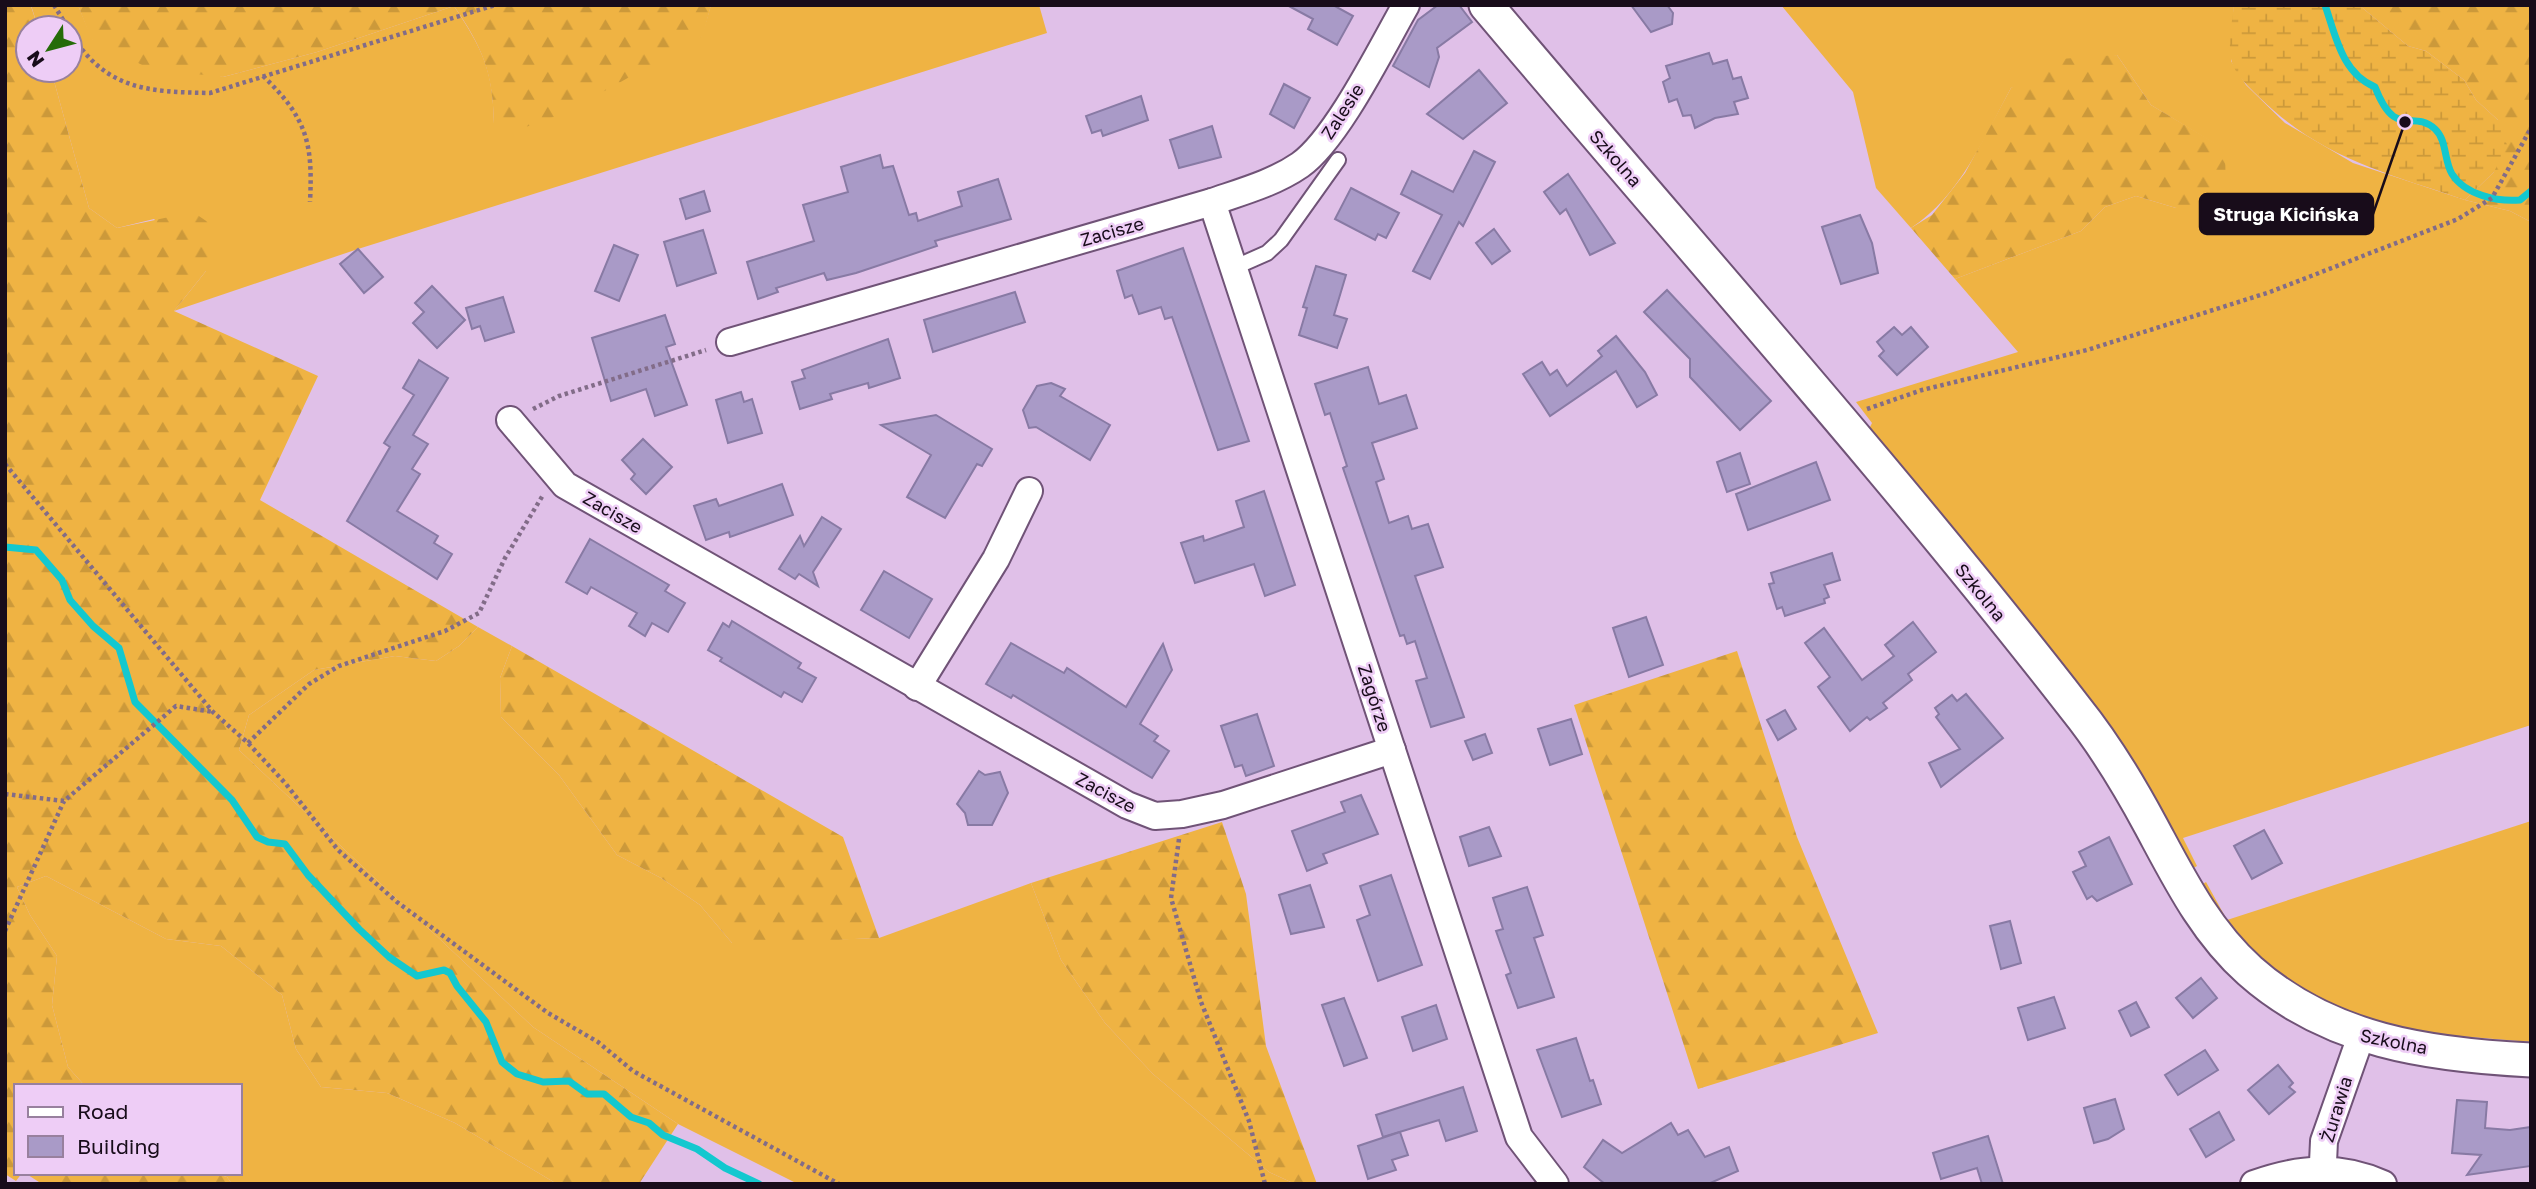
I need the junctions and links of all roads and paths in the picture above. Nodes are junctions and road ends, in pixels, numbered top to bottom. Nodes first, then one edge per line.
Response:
1 (495, 5) edge
2 (1406, 5) edge
3 (1486, 5) edge
4 (84, 53) edge
5 (263, 76) junction
6 (2531, 128) edge
7 (1338, 160) dead end
8 (310, 202) dead end
9 (1212, 202) junction
10 (1233, 268) junction
11 (730, 342) joint
12 (510, 420) joint
13 (1845, 426) junction
14 (5, 464) edge
15 (565, 485) junction
16 (1028, 491) dead end
17 (916, 687) junction
18 (213, 712) junction
19 (248, 743) junction
20 (1392, 750) junction
21 (5, 794) edge
22 (64, 801) junction
23 (1182, 814) junction
24 (5, 931) edge
25 (2361, 1036) junction
26 (2531, 1060) edge
27 (2322, 1176) edge
28 (839, 1184) edge
29 (1265, 1184) edge
30 (1555, 1184) edge
31 (2254, 1184) edge
32 (2383, 1184) edge

1 - 5 path
2 - 9 street, Zalesie
3 - 13 street, Szkolna
4 - 5 path
5 - 8 path
6 - 13 path
7 - 10 lane
9 - 10 street, Zagórze
9 - 11 street, Zacisze
10 - 20 street, Zagórze
11 - 12 path
12 - 15 street, Zacisze
13 - 25 street, Szkolna
14 - 18 path
15 - 17 street, Zacisze
15 - 19 path
16 - 17 street
17 - 23 street, Zacisze
18 - 19 path
18 - 22 path
19 - 28 path
20 - 23 street, Zacisze
20 - 30 street, Zagórze
21 - 22 path
22 - 24 path
23 - 29 path
25 - 26 street, Szkolna
25 - 27 street, Żurawia
27 - 31 street
27 - 32 street

